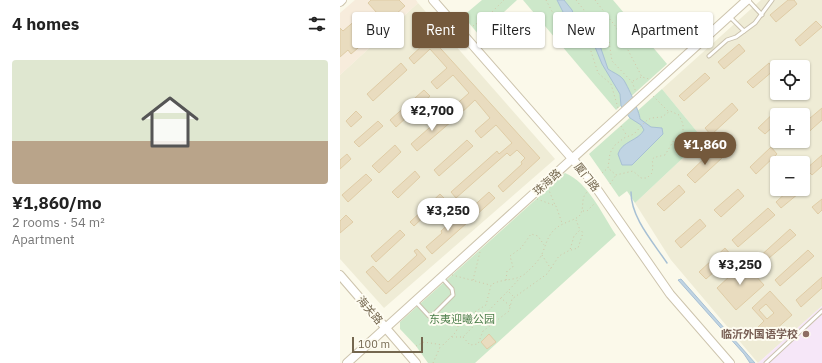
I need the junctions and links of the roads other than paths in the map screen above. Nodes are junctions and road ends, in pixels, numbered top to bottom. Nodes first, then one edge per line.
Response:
1 (342, 0) edge
2 (433, 0) edge
3 (748, 0) edge
4 (772, 0) edge
5 (340, 2) edge
6 (738, 3) edge
7 (762, 15) junction
8 (730, 16) junction
9 (744, 32) junction
10 (709, 56) dead end
11 (573, 159) junction
12 (340, 276) edge
13 (441, 278) junction
14 (415, 301) junction
15 (822, 311) edge
16 (386, 328) junction
17 (347, 363) edge
18 (416, 363) edge
19 (730, 363) edge
20 (766, 363) edge

1 - 5 street
2 - 11 street, 厦门路
3 - 6 street, 珠海路
3 - 7 lane
4 - 7 lane
6 - 8 street, 珠海路
7 - 9 lane
8 - 9 lane
8 - 11 street, 珠海路
9 - 10 lane
11 - 13 street, 珠海路
11 - 19 street, 厦门路
12 - 16 street, 海关路
13 - 14 street, 珠海路
13 - 14 lane
14 - 16 street, 珠海路
15 - 20 lane
16 - 17 street, 珠海路
16 - 18 street, 海关路

